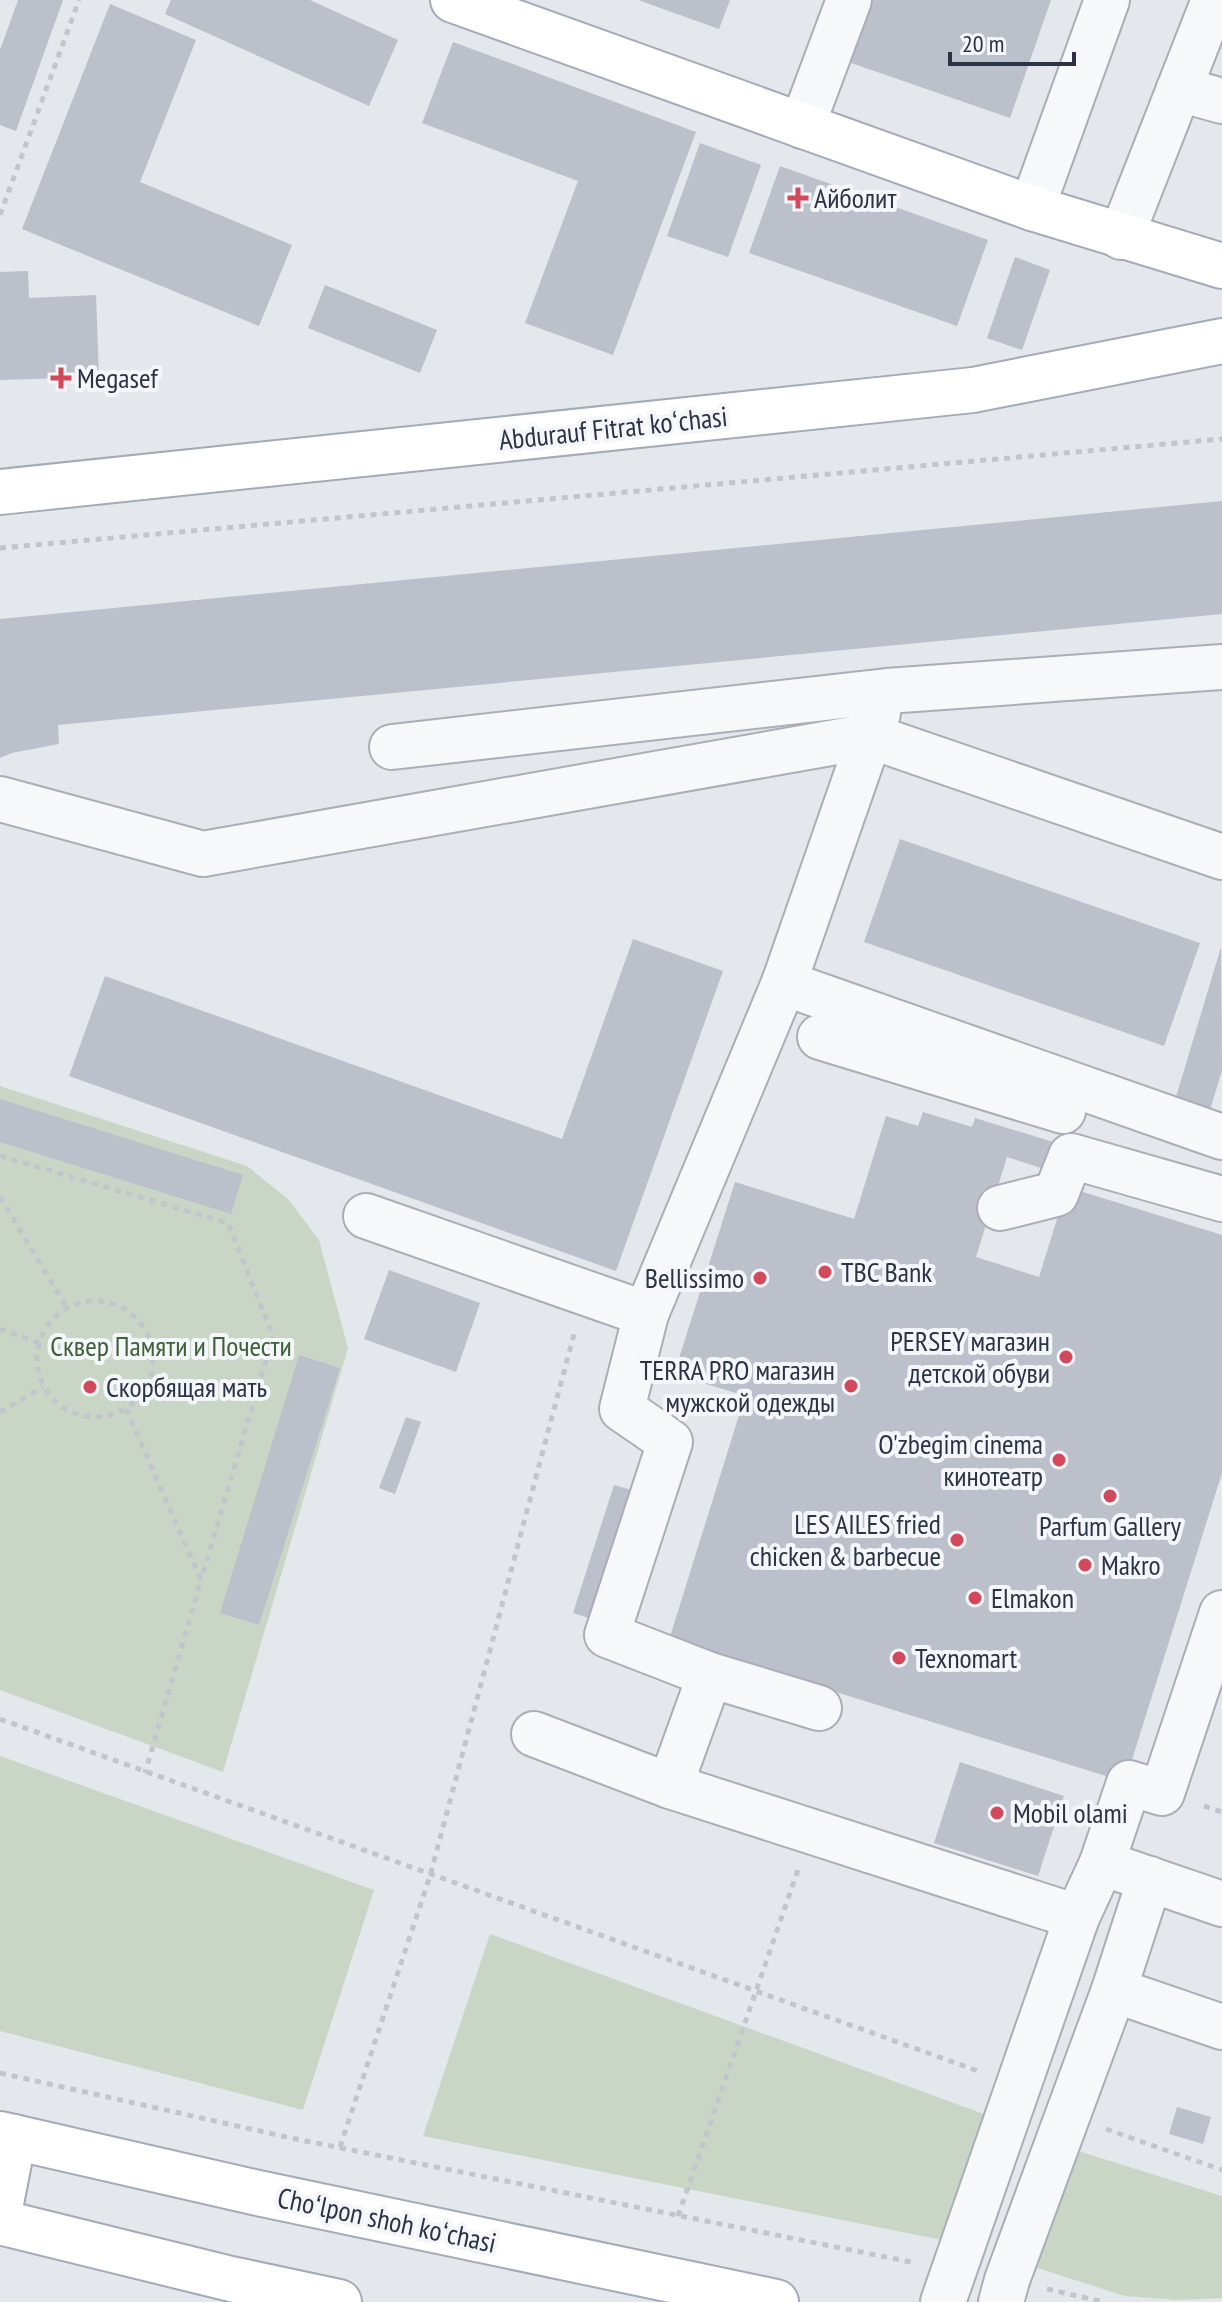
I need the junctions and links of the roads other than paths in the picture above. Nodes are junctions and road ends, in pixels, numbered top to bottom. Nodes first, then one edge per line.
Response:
1 (453, 0) edge
2 (849, 0) edge
3 (1107, 0) edge
4 (1214, 0) edge
5 (1179, 89) junction
6 (1222, 101) edge
7 (802, 126) junction
8 (1032, 208) junction
9 (1121, 237) junction
10 (1222, 266) edge
11 (1222, 341) edge
12 (0, 492) edge
13 (1222, 667) edge
14 (887, 691) junction
15 (870, 736) junction
16 (392, 747) dead end
17 (0, 799) edge
18 (1222, 857) edge
19 (784, 983) junction
20 (820, 1037) dead end
21 (1222, 1137) edge
22 (1222, 1159) edge
23 (1222, 1199) edge
24 (1000, 1208) dead end
25 (366, 1216) dead end
26 (646, 1314) junction
27 (1222, 1613) edge
28 (710, 1675) junction
29 (819, 1708) dead end
30 (534, 1734) dead end
31 (670, 1786) junction
32 (1102, 1863) junction
33 (1150, 1879) junction
34 (1222, 1904) edge
35 (1077, 1917) junction
36 (1114, 1990) junction
37 (1222, 2027) edge
38 (7, 2135) edge
39 (0, 2208) edge
40 (0, 2222) edge
41 (947, 2286) edge
42 (227, 2290) edge
43 (1004, 2291) edge
44 (339, 2302) edge
45 (776, 2302) edge

1 - 7 main road
2 - 7 street
3 - 8 street
4 - 5 street
5 - 6 street
5 - 9 street
7 - 8 main road
8 - 9 main road
9 - 10 main road
11 - 12 main road, Abdurauf Fitrat koʻchasi
13 - 14 street
14 - 15 street
14 - 16 street
15 - 17 street
15 - 18 street
15 - 19 street
19 - 21 street
19 - 26 street
20 - 22 street
23 - 24 street
25 - 26 street
26 - 28 street
27 - 32 street
28 - 29 street
28 - 31 street
30 - 31 street
31 - 35 street
32 - 33 street
32 - 35 street
33 - 34 street
33 - 36 street
35 - 41 street
36 - 37 street
36 - 43 street
38 - 39 main road
38 - 45 main road, Choʻlpon shoh koʻchasi
40 - 42 main road
42 - 44 main road

